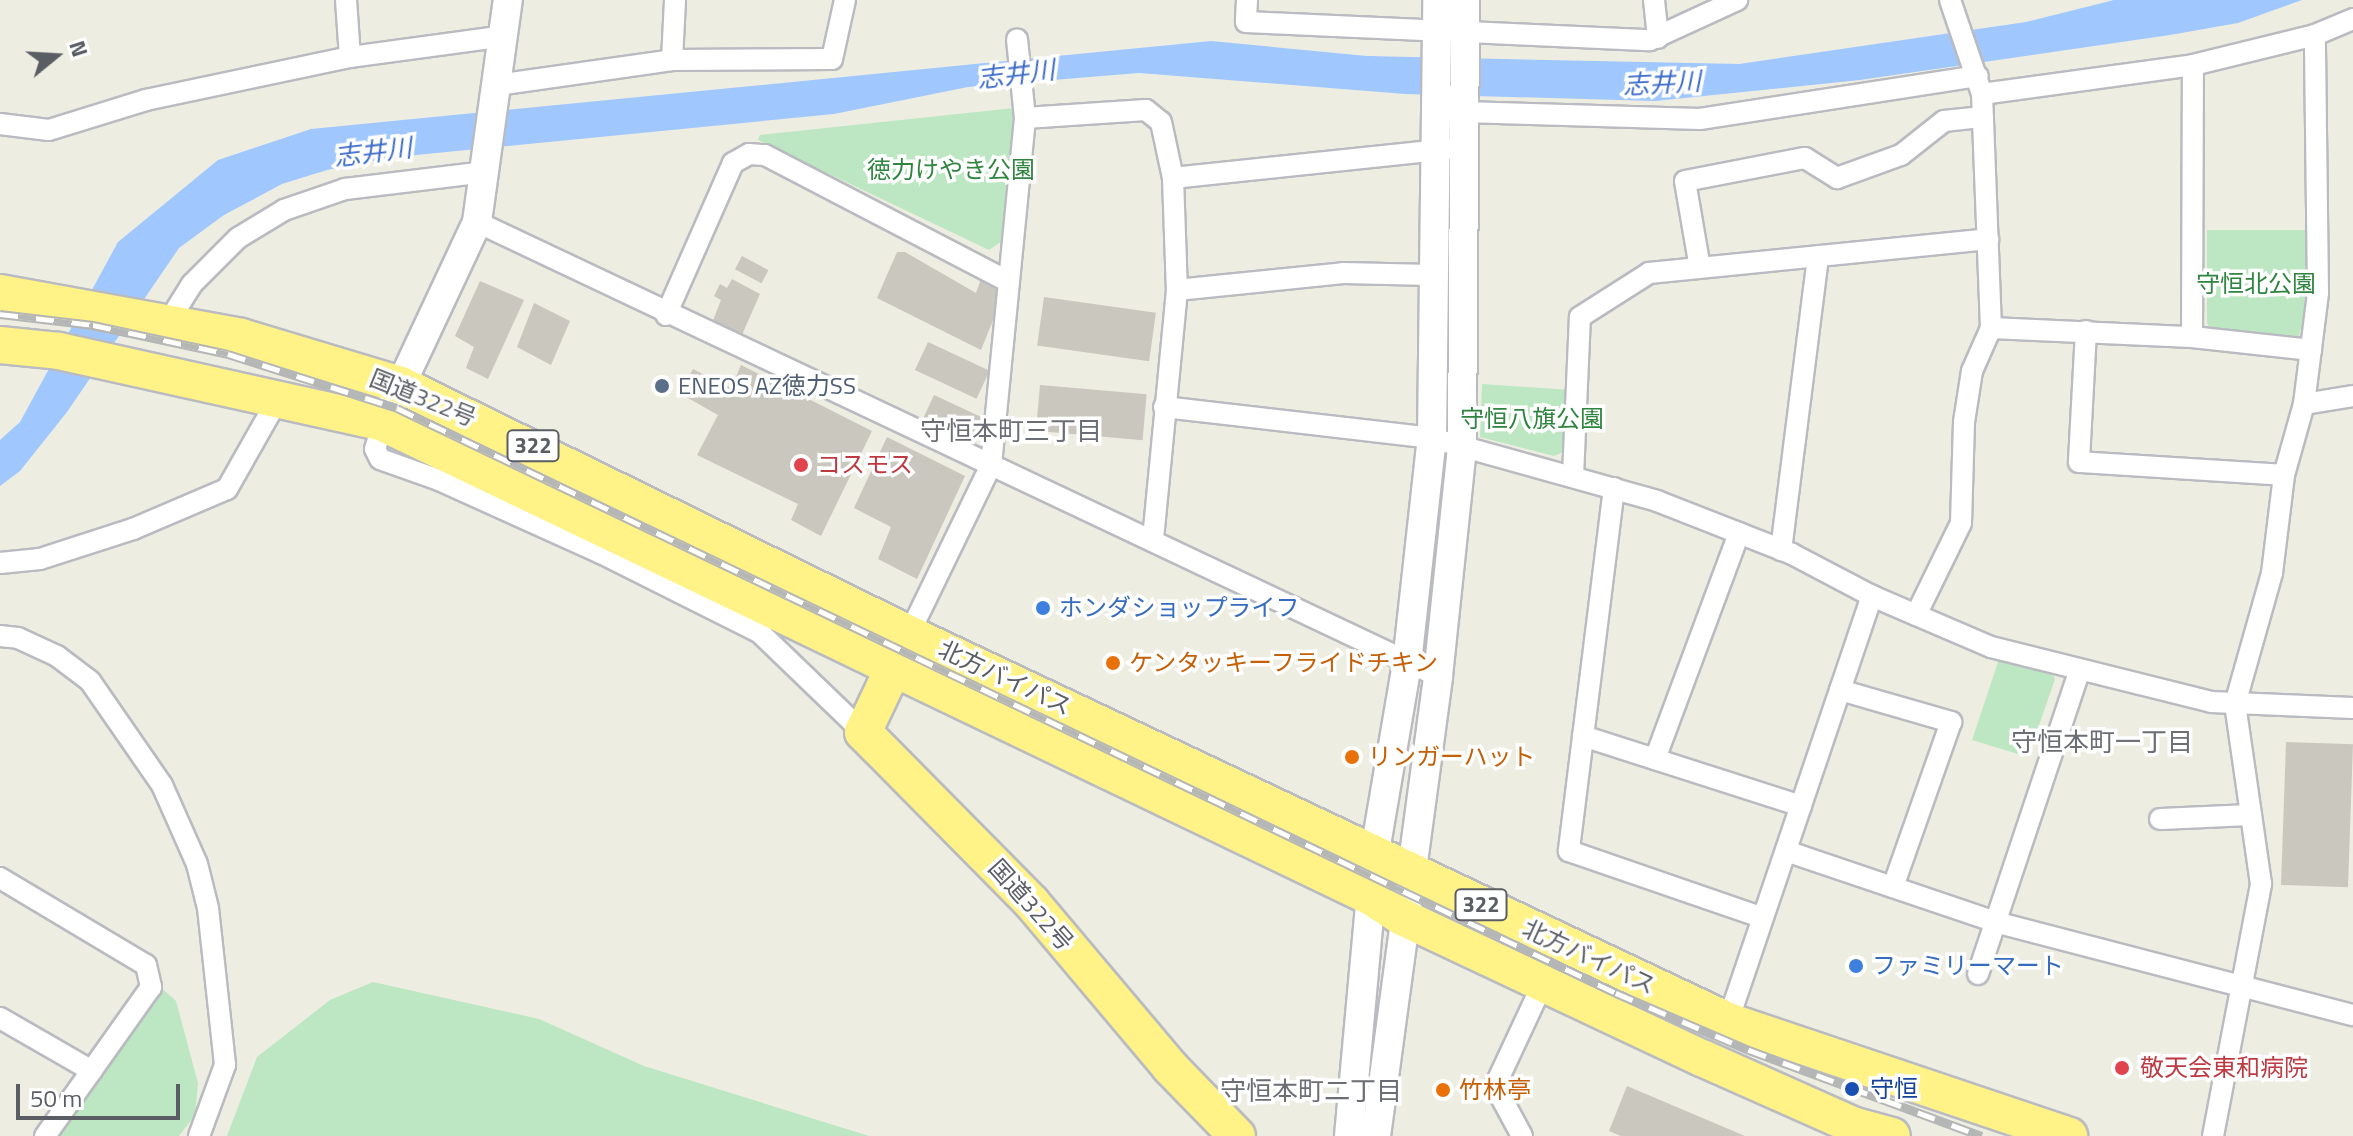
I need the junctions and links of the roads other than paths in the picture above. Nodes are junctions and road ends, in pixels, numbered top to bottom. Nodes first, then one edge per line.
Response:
1 (346, 0) edge
2 (508, 0) edge
3 (675, 0) edge
4 (845, 0) edge
5 (1247, 0) edge
6 (1465, 0) edge
7 (1654, 0) edge
8 (1737, 0) edge
9 (1953, 6) edge
10 (2353, 19) edge
11 (1435, 25) edge
12 (2315, 35) junction
13 (505, 36) junction
14 (1658, 38) junction
15 (1465, 41) junction
16 (1018, 46) dead end
17 (350, 57) junction
18 (672, 60) junction
19 (2193, 65) junction
20 (497, 85) junction
21 (1980, 85) junction
22 (1463, 108) junction
23 (1983, 117) junction
24 (1025, 118) junction
25 (0, 124) edge
26 (1432, 148) junction
27 (1462, 150) junction
28 (486, 166) junction
29 (1173, 178) junction
30 (477, 222) junction
31 (1988, 239) junction
32 (1818, 256) junction
33 (1700, 268) junction
34 (1432, 275) junction
35 (1009, 282) junction
36 (1177, 290) junction
37 (0, 293) edge
38 (666, 315) junction
39 (151, 320) junction
40 (1991, 328) junction
41 (2086, 331) junction
42 (2192, 337) junction
43 (0, 345) edge
44 (2311, 350) junction
45 (401, 385) junction
46 (2353, 396) edge
47 (279, 397) junction
48 (2304, 404) junction
49 (1164, 407) junction
50 (383, 423) junction
51 (1432, 438) junction
52 (1462, 447) junction
53 (991, 465) junction
54 (2284, 475) junction
55 (1573, 476) junction
56 (1614, 488) junction
57 (1739, 533) junction
58 (1153, 541) junction
59 (1781, 550) junction
60 (0, 563) edge
61 (1872, 596) junction
62 (1916, 615) junction
63 (909, 634) junction
64 (0, 636) edge
65 (1407, 663) junction
66 (2080, 670) junction
67 (893, 671) junction
68 (1438, 676) junction
69 (1840, 690) junction
70 (2235, 704) junction
71 (2353, 708) edge
72 (863, 732) junction
73 (1583, 736) junction
74 (1655, 759) junction
75 (1801, 806) junction
76 (2251, 815) junction
77 (2160, 819) dead end
78 (1375, 851) junction
79 (1786, 851) junction
80 (1408, 869) junction
81 (0, 878) edge
82 (1893, 887) junction
83 (1371, 897) junction
84 (1402, 917) junction
85 (1761, 917) junction
86 (1999, 923) junction
87 (1978, 974) dead end
88 (1543, 983) junction
89 (2242, 988) junction
90 (2353, 1015) edge
91 (0, 1018) edge
92 (1728, 1021) junction
93 (92, 1071) junction
94 (45, 1136) edge
95 (199, 1136) edge
96 (1237, 1136) edge
97 (1349, 1136) edge
98 (1376, 1136) edge
99 (1522, 1136) edge
100 (1892, 1136) edge
101 (2069, 1136) edge
102 (2213, 1136) edge

1 - 17 street
2 - 13 street
3 - 18 street
4 - 18 street
5 - 11 street
6 - 15 street
7 - 14 street
8 - 14 street
9 - 21 street
10 - 12 street
11 - 15 street
11 - 26 street
12 - 19 street
12 - 44 street
13 - 17 street
13 - 20 street
14 - 15 street
15 - 22 street
16 - 24 street
17 - 25 street
18 - 20 street
19 - 21 street
19 - 42 street
20 - 28 street
21 - 22 street
21 - 23 street
22 - 27 street
23 - 31 street
23 - 33 street
24 - 29 street
24 - 35 street
26 - 27 street
26 - 29 street
26 - 34 street
27 - 52 street
28 - 30 street
28 - 39 street
29 - 36 street
30 - 38 street
30 - 45 street
31 - 32 street
31 - 40 street
32 - 33 street
32 - 59 street
33 - 55 street
34 - 36 street
34 - 51 street
35 - 38 street
35 - 53 street
36 - 49 street
37 - 39 highway, 国道322号 / 322
38 - 53 street
39 - 45 highway, 国道322号 / 322
40 - 41 street
40 - 62 street
41 - 42 street
41 - 54 street
42 - 44 street
43 - 47 highway, 国道322号 / 322
44 - 48 street
45 - 50 street
45 - 63 highway, 国道322号 / 322
46 - 48 street
47 - 50 highway, 国道322号 / 322
47 - 60 street
48 - 54 street
49 - 51 street
49 - 58 street
50 - 67 highway, 国道322号 / 322
50 - 72 street
51 - 52 street
51 - 65 street
52 - 55 street
52 - 68 street
53 - 58 street
53 - 63 street
54 - 70 street
55 - 56 street
56 - 57 street
56 - 73 street
57 - 59 street
57 - 74 street
58 - 65 street
59 - 61 street
61 - 62 street
61 - 69 street
62 - 66 street
63 - 67 highway
63 - 78 highway, 北方バイパス / 322
64 - 95 street
65 - 68 street
65 - 78 street
66 - 70 street
66 - 86 street
67 - 72 highway
67 - 83 highway, 北方バイパス / 322
68 - 80 street
69 - 75 street
69 - 82 street
70 - 71 street
70 - 76 street
72 - 96 highway, 国道322号
73 - 74 street
73 - 85 street
74 - 75 street
75 - 79 street
76 - 77 street
76 - 89 street
78 - 80 highway, 北方バイパス / 322
78 - 83 street
79 - 82 street
79 - 85 street
80 - 84 street
80 - 92 highway, 北方バイパス / 322
81 - 93 street
82 - 86 street
83 - 84 highway, 北方バイパス / 322
83 - 97 street
84 - 88 highway, 北方バイパス / 322
84 - 98 street
85 - 92 street
86 - 87 street
86 - 89 street
88 - 99 street
88 - 100 highway, 北方バイパス / 322
89 - 90 street
89 - 102 street
91 - 93 street
92 - 101 highway, 北方バイパス / 322
93 - 94 street

